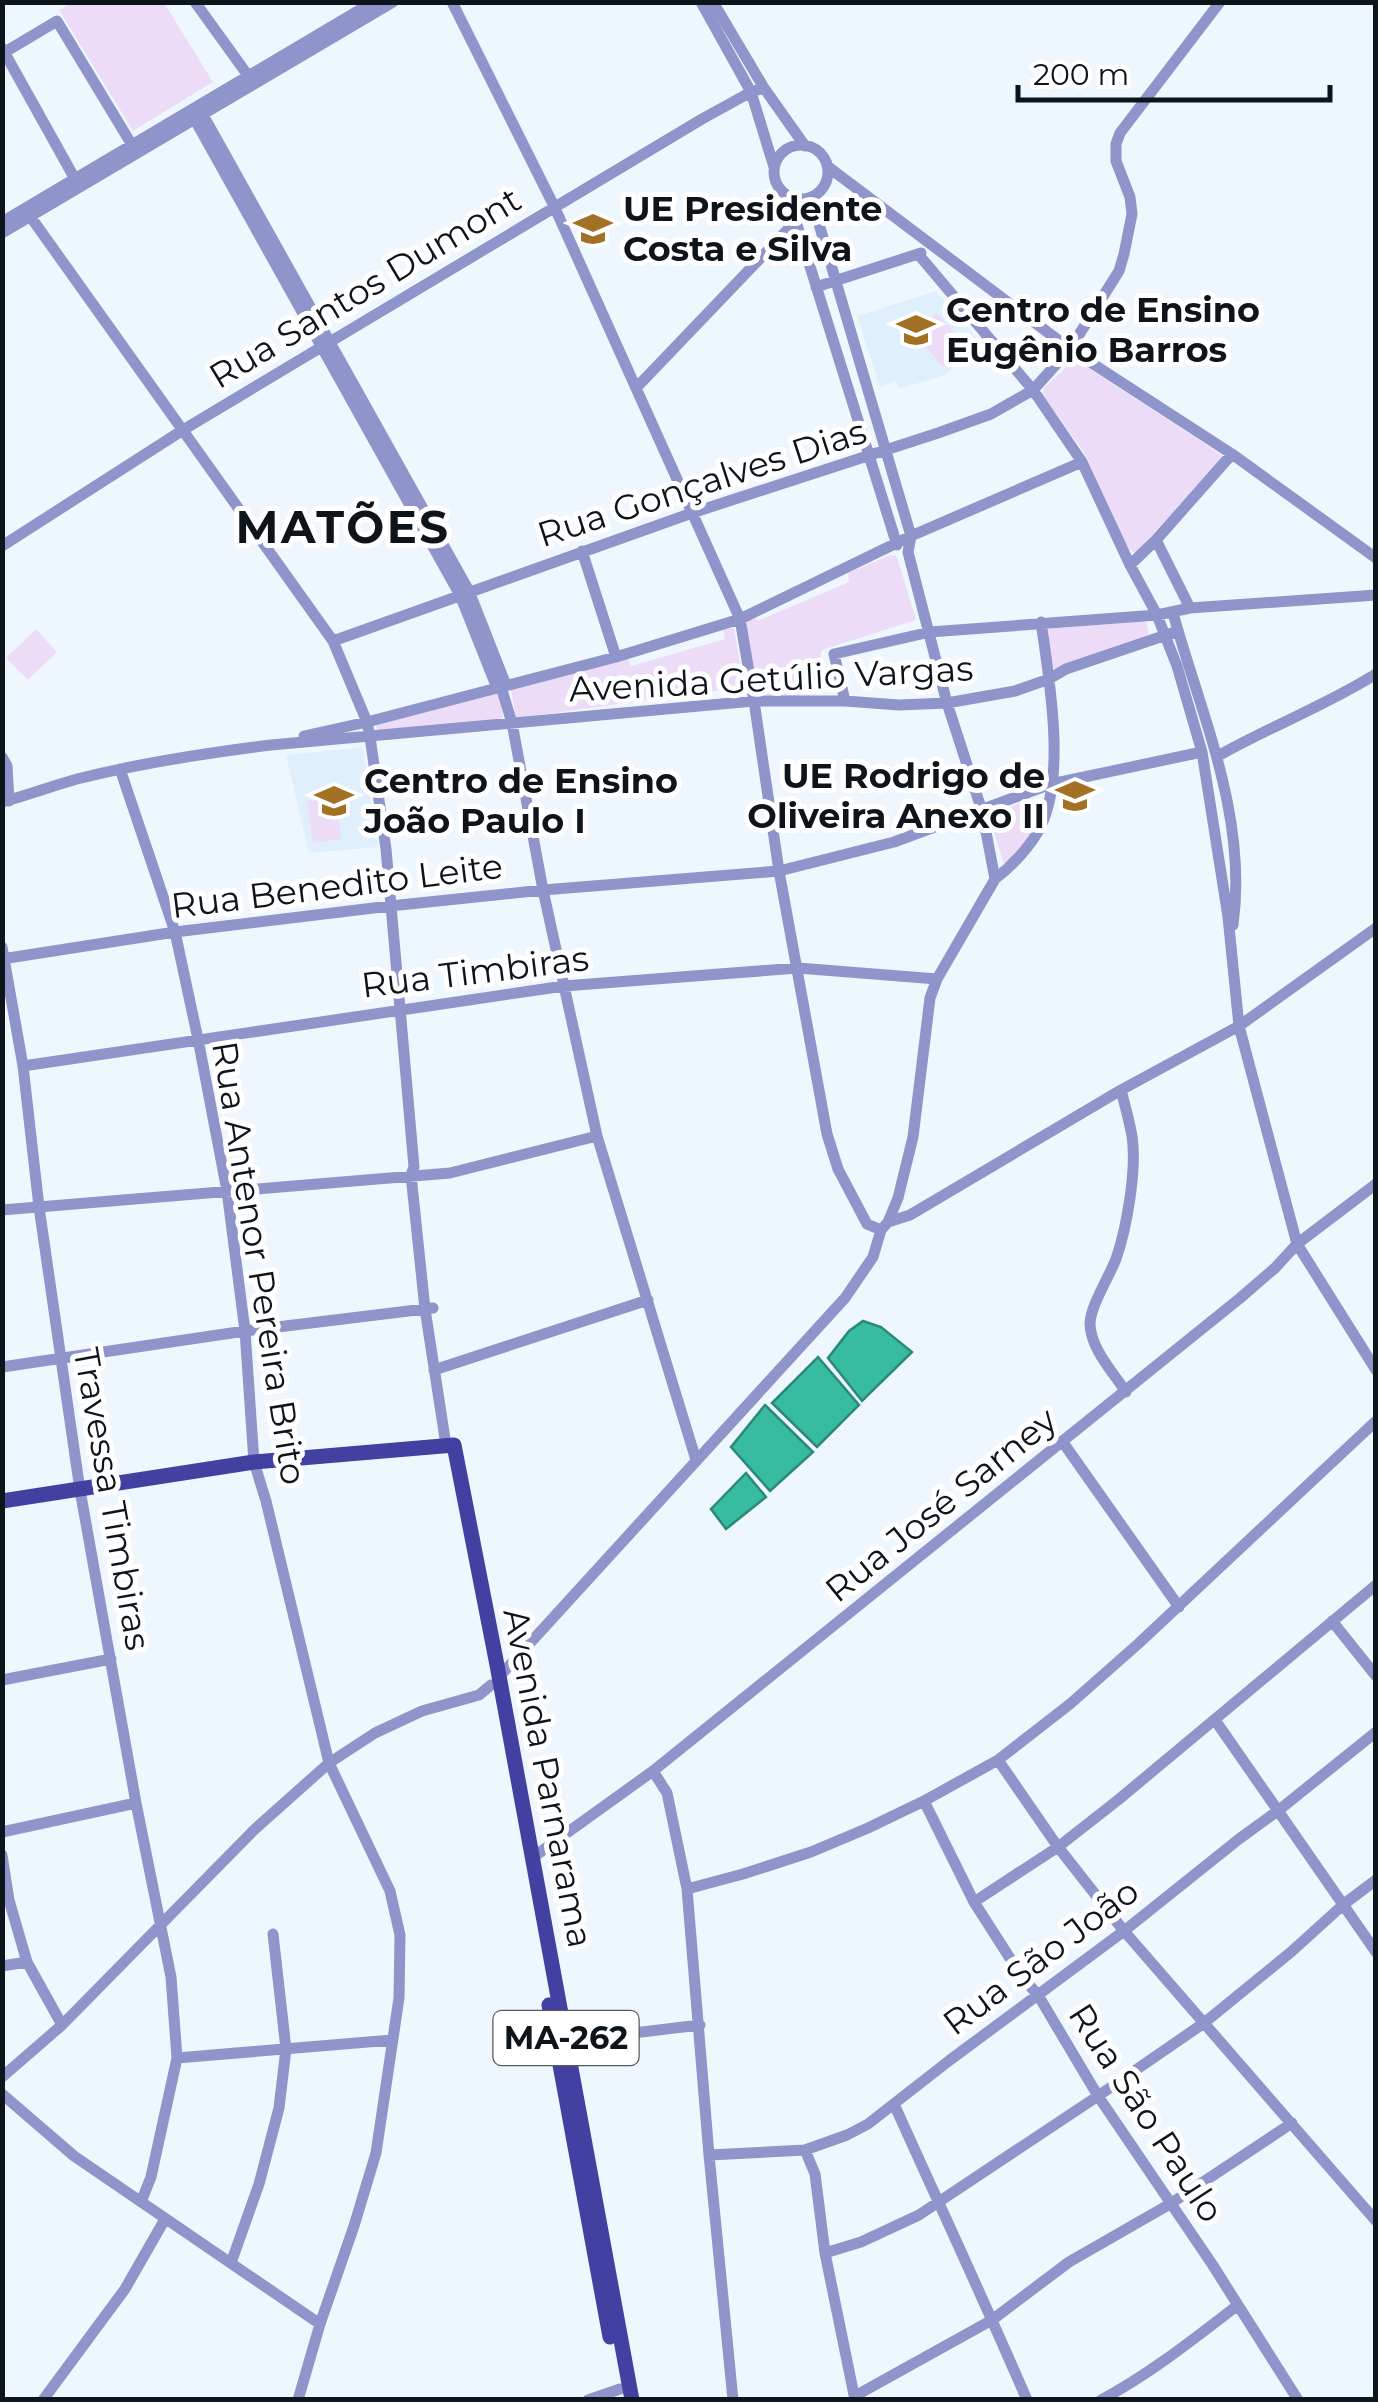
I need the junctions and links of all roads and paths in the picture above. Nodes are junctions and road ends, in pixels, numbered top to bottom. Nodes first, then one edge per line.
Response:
1 (196, 2) edge
2 (372, 2) edge
3 (393, 2) edge
4 (452, 2) edge
5 (701, 2) edge
6 (713, 2) edge
7 (1220, 2) edge
8 (4, 50) edge
9 (252, 80) junction
10 (757, 90) junction
11 (196, 113) junction
12 (805, 146) junction
13 (134, 150) junction
14 (774, 166) junction
15 (827, 166) junction
16 (75, 179) junction
17 (788, 196) junction
18 (811, 197) junction
19 (554, 206) junction
20 (28, 212) junction
21 (2, 222) edge
22 (795, 222) junction
23 (2, 233) edge
24 (936, 246) junction
25 (918, 254) junction
26 (834, 281) junction
27 (816, 287) junction
28 (325, 344) junction
29 (1070, 349) junction
30 (637, 387) junction
31 (1033, 390) junction
32 (183, 430) junction
33 (887, 451) junction
34 (1232, 454) junction
35 (870, 456) junction
36 (1082, 462) junction
37 (692, 513) junction
38 (911, 536) junction
39 (1156, 540) junction
40 (2, 546) edge
41 (902, 548) junction
42 (582, 551) junction
43 (1376, 558) edge
44 (1130, 566) junction
45 (464, 593) junction
46 (1376, 595) edge
47 (1190, 608) junction
48 (1172, 613) junction
49 (1158, 615) junction
50 (740, 619) junction
51 (1041, 622) junction
52 (930, 632) junction
53 (1171, 632) junction
54 (333, 641) junction
55 (616, 657) junction
56 (1376, 674) edge
57 (1049, 679) junction
58 (501, 686) junction
59 (754, 700) junction
60 (846, 701) junction
61 (947, 703) junction
62 (367, 722) junction
63 (512, 722) junction
64 (370, 737) junction
65 (270, 745) junction
66 (1202, 752) junction
67 (2, 756) edge
68 (1218, 756) junction
69 (120, 769) junction
70 (1052, 784) junction
71 (4, 802) edge
72 (982, 811) junction
73 (779, 871) junction
74 (995, 880) junction
75 (543, 890) junction
76 (390, 906) junction
77 (1376, 928) edge
78 (175, 932) junction
79 (1230, 939) junction
80 (3, 955) edge
81 (798, 968) junction
82 (937, 978) junction
83 (564, 986) junction
84 (400, 1009) junction
85 (1239, 1026) junction
86 (198, 1038) junction
87 (23, 1066) junction
88 (1122, 1090) junction
89 (597, 1136) junction
90 (414, 1172) junction
91 (1376, 1184) edge
92 (227, 1191) junction
93 (39, 1207) junction
94 (2, 1210) edge
95 (885, 1226) junction
96 (1297, 1244) junction
97 (648, 1300) junction
98 (428, 1309) junction
99 (245, 1331) junction
100 (60, 1358) junction
101 (2, 1368) edge
102 (438, 1370) junction
103 (1376, 1370) edge
104 (1126, 1392) junction
105 (1376, 1421) edge
106 (1062, 1441) junction
107 (450, 1445) junction
108 (696, 1460) junction
109 (254, 1462) junction
110 (80, 1490) junction
111 (2, 1502) edge
112 (1376, 1585) edge
113 (1178, 1607) junction
114 (1332, 1622) junction
115 (111, 1658) junction
116 (494, 1674) junction
117 (1376, 1676) edge
118 (2, 1680) edge
119 (1215, 1720) junction
120 (1376, 1732) edge
121 (998, 1760) junction
122 (329, 1763) junction
123 (653, 1771) junction
124 (924, 1801) junction
125 (136, 1803) junction
126 (1280, 1810) junction
127 (2, 1832) edge
128 (1058, 1847) junction
129 (2, 1855) edge
130 (528, 1859) junction
131 (1376, 1880) edge
132 (687, 1889) junction
133 (974, 1902) junction
134 (1344, 1904) junction
135 (160, 1926) junction
136 (1124, 1931) junction
137 (273, 1934) dead end
138 (1376, 1952) edge
139 (27, 1962) junction
140 (2, 1966) edge
141 (1038, 1995) junction
142 (1204, 2023) junction
143 (62, 2025) junction
144 (700, 2025) junction
145 (392, 2040) junction
146 (561, 2042) junction
147 (286, 2048) junction
148 (177, 2058) junction
149 (2, 2078) edge
150 (2, 2094) edge
151 (1098, 2096) junction
152 (894, 2104) junction
153 (1292, 2124) junction
154 (805, 2150) junction
155 (709, 2155) junction
156 (938, 2201) junction
157 (141, 2202) junction
158 (1170, 2204) junction
159 (1370, 2204) edge
160 (165, 2219) junction
161 (1376, 2221) edge
162 (824, 2254) junction
163 (231, 2263) junction
164 (1238, 2305) junction
165 (992, 2320) junction
166 (320, 2324) junction
167 (626, 2393) edge
168 (855, 2398) edge
169 (43, 2400) edge
170 (298, 2400) edge
171 (588, 2400) edge
172 (733, 2400) edge
173 (1026, 2400) edge
174 (1102, 2400) edge
175 (1298, 2400) edge

1 - 9 street
2 - 9 street
3 - 9 street
4 - 19 street
5 - 10 street
6 - 10 street
7 - 29 street, Rua Gonçalves Dias
8 - 13 street
8 - 16 street
9 - 11 street
10 - 12 street
10 - 14 street
10 - 19 street, Rua Santos Dumont
11 - 13 street
11 - 28 street
12 - 14 street
12 - 15 street
13 - 16 street
13 - 20 street
14 - 17 street
15 - 18 street
15 - 24 street
16 - 20 street
17 - 18 street
17 - 22 street
18 - 26 street
19 - 28 street, Rua Santos Dumont
19 - 30 street
20 - 21 street
20 - 23 street
20 - 32 street, Avenida Parnarama
22 - 27 street
22 - 30 street
24 - 25 street
24 - 29 street
25 - 26 street
25 - 31 street
26 - 27 street
26 - 33 street
27 - 35 street
28 - 32 street, Rua Santos Dumont
28 - 45 street
29 - 31 street, Rua Gonçalves Dias
29 - 34 street
30 - 37 street
31 - 33 street, Rua Gonçalves Dias
31 - 36 street
32 - 40 street, Rua Santos Dumont
32 - 54 street, Avenida Parnarama
33 - 35 street, Rua Gonçalves Dias
33 - 38 street
34 - 39 street
34 - 43 street
35 - 37 street, Rua Gonçalves Dias
35 - 41 street
36 - 38 street
36 - 44 street
37 - 42 street, Rua Gonçalves Dias
37 - 50 street
38 - 41 street
39 - 44 street
39 - 47 street
41 - 50 street
41 - 52 street
42 - 45 street, Rua Gonçalves Dias
42 - 55 street
44 - 49 street
45 - 54 street, Rua Gonçalves Dias
45 - 58 street
46 - 47 street
47 - 48 street
48 - 49 street
48 - 53 street
49 - 51 street
49 - 53 street
50 - 55 street
50 - 59 street
51 - 52 street
51 - 57 street
52 - 60 street
52 - 61 street
53 - 57 street, Avenida Getúlio Vargas
53 - 66 street
53 - 68 street
54 - 62 street, Avenida Parnarama
55 - 58 street
56 - 68 street
57 - 61 street, Avenida Getúlio Vargas
57 - 70 street
58 - 62 street
58 - 63 street
59 - 60 street, Avenida Getúlio Vargas
59 - 63 street, Avenida Getúlio Vargas
59 - 73 street
60 - 61 street, Avenida Getúlio Vargas
61 - 72 street
62 - 64 street, Avenida Parnarama / MA-262
62 - 65 street
63 - 64 street, Avenida Getúlio Vargas
63 - 75 street
64 - 65 street, Avenida Getúlio Vargas
64 - 76 street, Avenida Parnarama / MA-262
65 - 69 street
66 - 70 street, Rua Benedito Leite
66 - 79 street
67 - 71 street
68 - 79 street
69 - 71 street
69 - 78 street, Rua Antenor Pereira Brito
70 - 72 street, Rua Benedito Leite
70 - 74 street
72 - 73 street, Rua Benedito Leite
72 - 74 street
73 - 75 street, Rua Benedito Leite
73 - 81 street
74 - 82 street
75 - 76 street, Rua Benedito Leite
75 - 83 street
76 - 78 street, Rua Benedito Leite
76 - 84 street, Avenida Parnarama / MA-262
77 - 85 street
78 - 80 street, Rua Benedito Leite
78 - 86 street, Rua Antenor Pereira Brito
79 - 85 street
80 - 87 street, Travessa Timbiras
81 - 82 street, Rua Timbiras
81 - 83 street, Rua Timbiras
81 - 95 street
82 - 95 street
83 - 84 street, Rua Timbiras
83 - 89 street
84 - 86 street, Rua Timbiras
84 - 90 street, Avenida Parnarama / MA-262
85 - 88 street
85 - 96 street
86 - 87 street, Rua Timbiras
86 - 92 street, Rua Antenor Pereira Brito
87 - 93 street, Travessa Timbiras
88 - 95 street
88 - 104 street
89 - 90 street
89 - 97 street
90 - 92 street
90 - 98 street, Avenida Parnarama / MA-262
91 - 96 street, Rua José Sarney
92 - 93 street
92 - 99 street, Rua Antenor Pereira Brito
93 - 94 street
93 - 100 street, Travessa Timbiras
95 - 108 street
96 - 103 street
96 - 104 street, Rua José Sarney
97 - 102 street
97 - 108 street
98 - 99 street
98 - 102 street, Avenida Parnarama / MA-262
99 - 100 street
99 - 109 street, Rua Antenor Pereira Brito
100 - 101 street
100 - 110 street, Travessa Timbiras
102 - 107 street, Avenida Parnarama / MA-262
104 - 106 street, Rua José Sarney
105 - 113 street
106 - 113 street
106 - 123 street, Rua José Sarney
107 - 109 main road
107 - 116 main road, Avenida Parnarama / MA-262
108 - 116 street
109 - 110 main road
109 - 122 street, Rua Antenor Pereira Brito
110 - 111 main road
110 - 115 street, Travessa Timbiras
112 - 114 street
113 - 121 street
114 - 117 street
114 - 119 street
115 - 118 street
115 - 125 street, Travessa Timbiras
116 - 122 street
116 - 130 main road, Avenida Parnarama / MA-262
119 - 126 street
119 - 128 street
120 - 126 street, Rua São João
121 - 124 street
121 - 128 street
122 - 135 street
122 - 145 street, Rua Antenor Pereira Brito
123 - 130 street, Rua José Sarney
123 - 132 street
124 - 132 street
124 - 133 street, Rua São Paulo
125 - 127 street
125 - 135 street, Travessa Timbiras
126 - 134 street
126 - 136 street, Rua São João
128 - 133 street
128 - 136 street
129 - 139 street
130 - 146 main road, Avenida Parnarama / MA-262
131 - 134 street
132 - 144 street
133 - 141 street, Rua São Paulo
134 - 138 street
134 - 142 street
135 - 143 street
135 - 148 street, Travessa Timbiras
136 - 141 street, Rua São João
136 - 142 street
137 - 147 street
139 - 140 street
139 - 143 street
141 - 151 street, Rua São Paulo
141 - 152 street, Rua São João
142 - 151 street
142 - 153 street
143 - 149 street
144 - 146 street
144 - 155 street
145 - 147 street
145 - 166 street, Rua Antenor Pereira Brito
146 - 167 main road, Avenida Parnarama / MA-262
147 - 148 street
147 - 163 street
148 - 157 street, Travessa Timbiras
150 - 157 street
151 - 156 street
151 - 158 street, Rua São Paulo
152 - 154 street, Rua São João
152 - 156 street
153 - 158 street
153 - 159 street
154 - 155 street, Rua São João
154 - 162 street
155 - 172 street
156 - 162 street
156 - 165 street
157 - 160 street
158 - 164 street, Rua São Paulo
158 - 165 street
159 - 161 street
160 - 163 street
160 - 169 street
162 - 168 street
163 - 166 street
164 - 174 street
164 - 175 street, Rua São Paulo
165 - 168 street
165 - 173 street
166 - 170 street, Rua Antenor Pereira Brito
167 - 171 street

